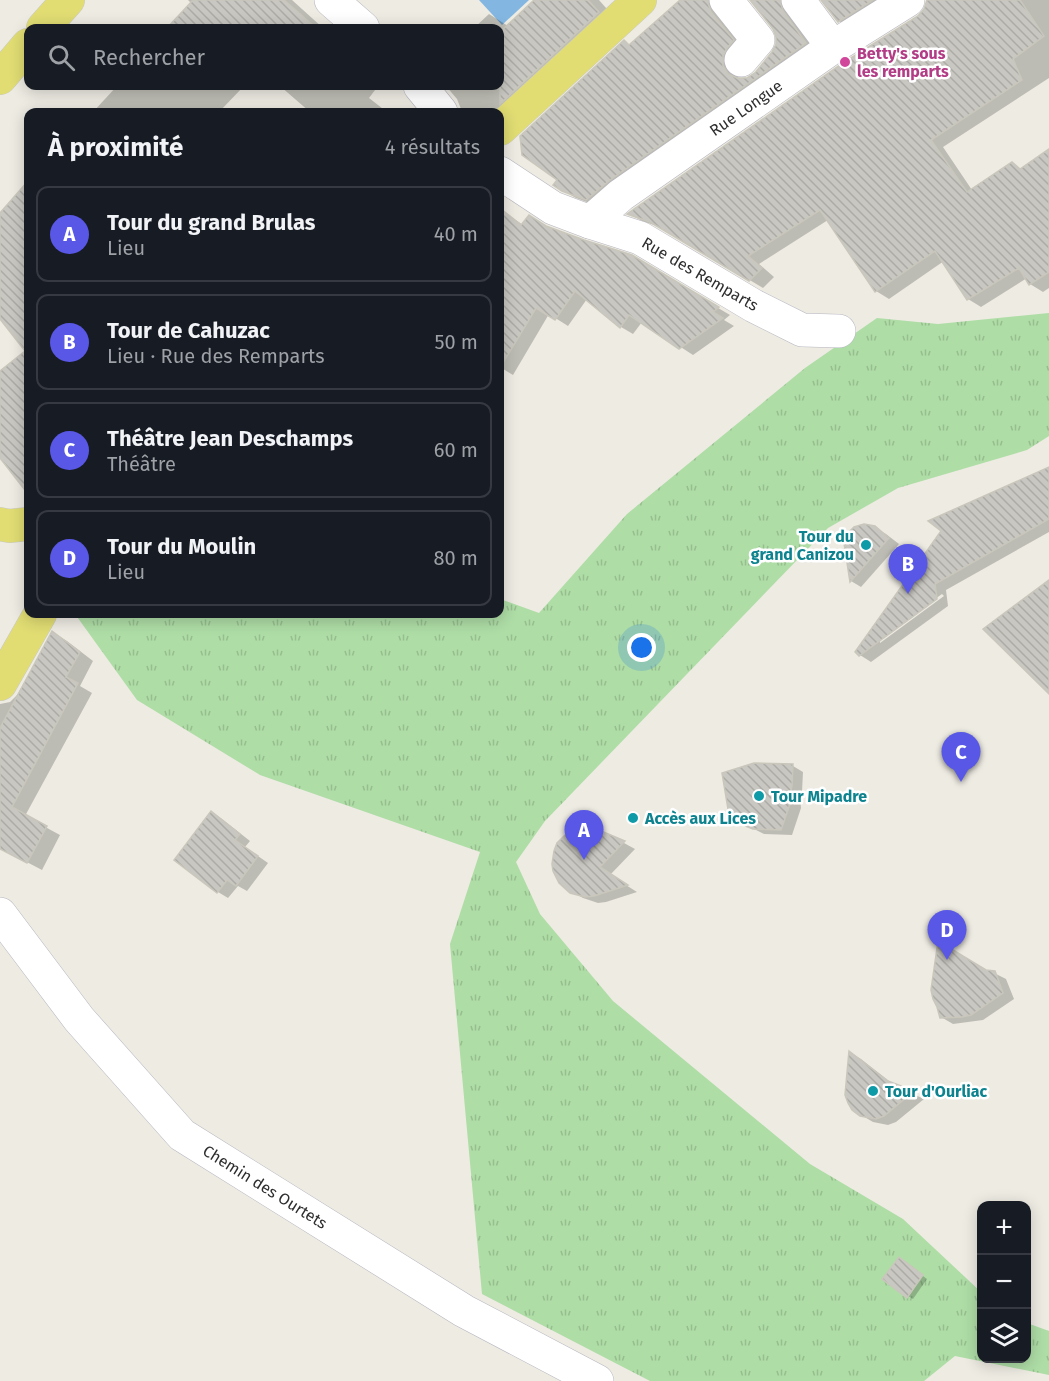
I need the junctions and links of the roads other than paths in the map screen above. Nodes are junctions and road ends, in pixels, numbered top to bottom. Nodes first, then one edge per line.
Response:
1 (68, 0) edge
2 (331, 0) edge
3 (640, 0) edge
4 (726, 0) edge
5 (798, 0) edge
6 (908, 0) edge
7 (47, 24) edge
8 (358, 24) edge
9 (833, 47) junction
10 (24, 50) edge
11 (741, 60) dead end
12 (0, 78) edge
13 (423, 90) edge
14 (438, 108) edge
15 (504, 125) edge
16 (504, 176) edge
17 (590, 222) junction
18 (839, 332) dead end
19 (0, 524) edge
20 (24, 524) edge
21 (38, 618) edge
22 (0, 684) edge
23 (0, 914) edge
24 (597, 1381) edge

1 - 7 main road
2 - 8 street
3 - 15 main road
4 - 11 street
5 - 9 street
6 - 9 street, Rue Longue
9 - 17 street, Rue Longue
10 - 12 main road
13 - 14 street
16 - 17 street, Rue des Remparts
17 - 18 street, Rue des Remparts
19 - 20 main road
21 - 22 main road
23 - 24 street, Chemin des Ourtets

